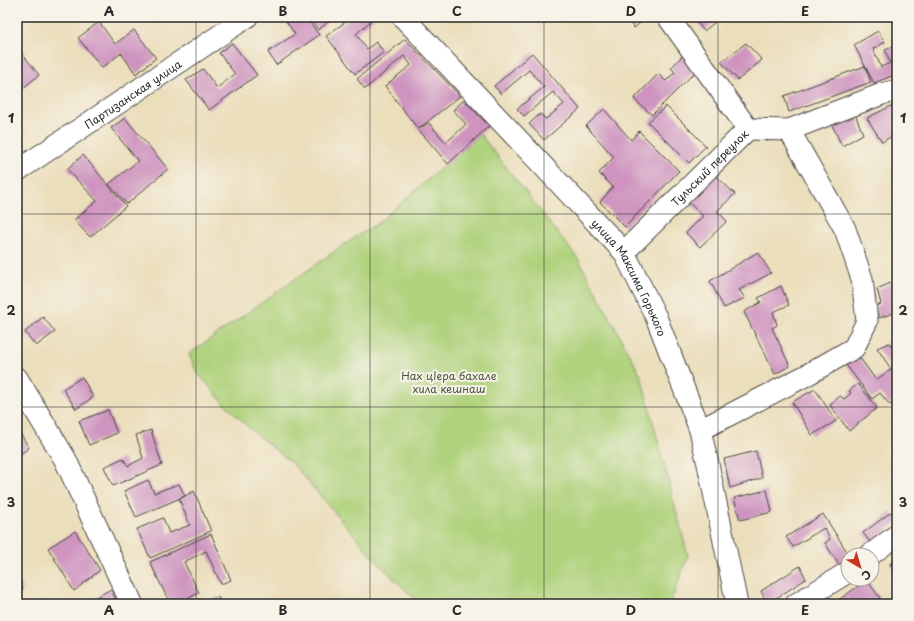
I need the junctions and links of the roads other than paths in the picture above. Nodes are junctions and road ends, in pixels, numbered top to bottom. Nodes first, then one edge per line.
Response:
1 (247, 17) edge
2 (403, 17) edge
3 (668, 17) edge
4 (897, 90) edge
5 (748, 129) junction
6 (790, 130) junction
7 (17, 171) edge
8 (624, 252) junction
9 (17, 379) edge
10 (700, 430) junction
11 (897, 535) edge
12 (880, 548) edge
13 (840, 577) edge
14 (132, 604) edge
15 (737, 604) edge
16 (796, 604) edge

1 - 7 street, Партизанская улица
2 - 8 street, улица Максима Горького
3 - 5 street, Тульский переулок
4 - 6 street
5 - 6 street
5 - 8 street, Тульский переулок
6 - 10 street
8 - 10 street, улица Максима Горького
9 - 14 main road
10 - 15 street, улица Максима Горького
11 - 12 street
13 - 16 street

